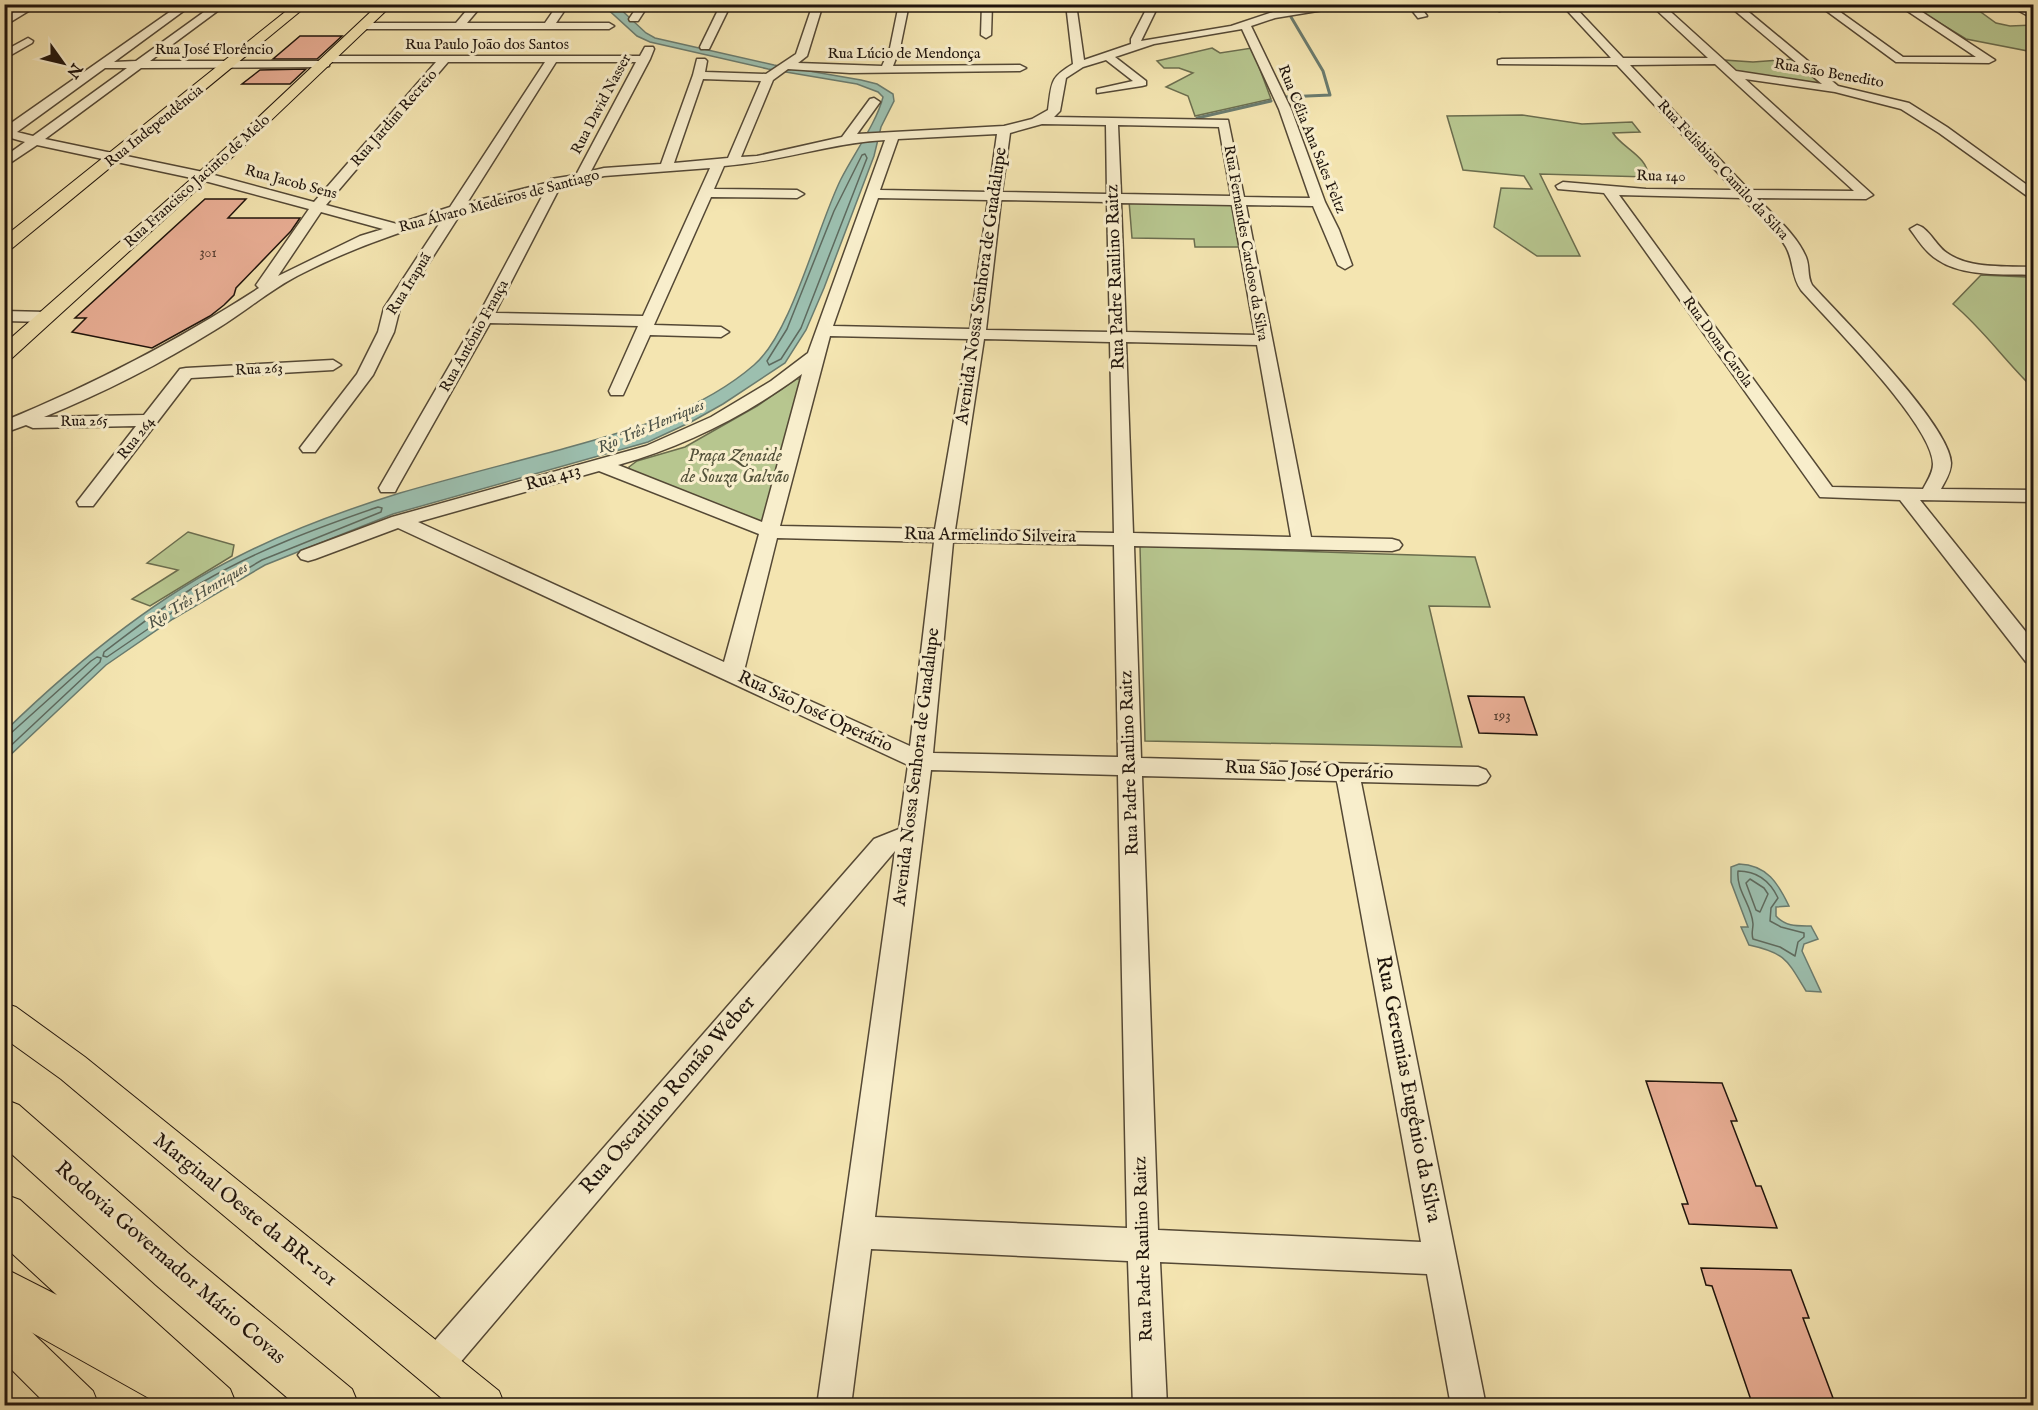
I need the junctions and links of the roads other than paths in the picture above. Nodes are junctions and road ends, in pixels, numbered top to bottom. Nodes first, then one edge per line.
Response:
1 (35, 4) edge
2 (188, 4) edge
3 (222, 4) edge
4 (303, 4) edge
5 (387, 4) edge
6 (478, 4) edge
7 (564, 4) edge
8 (644, 4) edge
9 (726, 4) edge
10 (818, 4) edge
11 (904, 4) edge
12 (987, 4) edge
13 (1071, 4) edge
14 (1154, 4) edge
15 (1356, 4) edge
16 (1412, 4) edge
17 (1566, 4) edge
18 (1655, 4) edge
19 (1732, 4) edge
20 (1822, 4) edge
21 (1902, 4) edge
22 (2013, 5) edge
23 (2034, 5) edge
24 (1422, 16) dead end
25 (2034, 16) edge
26 (634, 19) dead end
27 (4, 23) edge
28 (365, 26) junction
29 (459, 26) junction
30 (548, 26) junction
31 (609, 26) dead end
32 (1246, 26) junction
33 (987, 35) dead end
34 (28, 41) dead end
35 (705, 47) dead end
36 (1136, 47) junction
37 (647, 53) joint
38 (4, 56) edge
39 (1109, 57) junction
40 (445, 59) junction
41 (553, 59) junction
42 (327, 61) junction
43 (701, 61) dead end
44 (1620, 61) junction
45 (1717, 61) junction
46 (1502, 62) dead end
47 (230, 64) junction
48 (103, 65) junction
49 (142, 65) junction
50 (1078, 65) junction
51 (786, 66) junction
52 (1020, 68) dead end
53 (886, 70) junction
54 (1732, 74) junction
55 (699, 75) junction
56 (771, 76) junction
57 (1835, 89) junction
58 (1101, 91) dead end
59 (874, 102) dead end
60 (1042, 120) junction
61 (1112, 121) junction
62 (1004, 130) junction
63 (6, 132) edge
64 (889, 136) junction
65 (854, 138) junction
66 (37, 141) junction
67 (117, 157) junction
68 (4, 163) edge
69 (726, 163) junction
70 (666, 168) junction
71 (203, 176) junction
72 (582, 176) junction
73 (556, 182) junction
74 (1563, 186) dead end
75 (1609, 191) junction
76 (705, 193) junction
77 (797, 194) dead end
78 (873, 194) junction
79 (1746, 194) junction
80 (995, 196) junction
81 (2034, 197) edge
82 (1114, 198) junction
83 (1239, 200) junction
84 (1318, 202) junction
85 (318, 206) junction
86 (458, 209) junction
87 (396, 228) junction
88 (1917, 229) dead end
89 (4, 246) edge
90 (1345, 266) dead end
91 (2033, 271) edge
92 (259, 293) junction
93 (4, 316) edge
94 (46, 317) junction
95 (485, 318) junction
96 (645, 325) junction
97 (721, 332) dead end
98 (823, 332) junction
99 (977, 334) junction
100 (1118, 337) junction
101 (1264, 340) junction
102 (4, 355) edge
103 (815, 355) junction
104 (333, 365) dead end
105 (186, 373) joint
106 (617, 391) dead end
107 (150, 420) junction
108 (11, 425) edge
109 (4, 437) edge
110 (309, 448) dead end
111 (600, 465) junction
112 (388, 488) dead end
113 (1905, 494) junction
114 (1929, 494) junction
115 (2034, 496) edge
116 (86, 502) dead end
117 (399, 521) junction
118 (770, 532) junction
119 (944, 536) junction
120 (1123, 539) junction
121 (1302, 543) junction
122 (1392, 545) dead end
123 (308, 555) dead end
124 (2034, 657) edge
125 (732, 674) junction
126 (920, 761) junction
127 (1130, 766) junction
128 (1347, 772) junction
129 (1478, 776) dead end
130 (909, 837) junction
131 (4, 1018) edge
132 (4, 1119) edge
133 (4, 1216) edge
134 (857, 1232) junction
135 (1143, 1245) junction
136 (1441, 1259) junction
137 (4, 1291) edge
138 (4, 1334) edge
139 (435, 1366) junction
140 (78, 1406) edge
141 (211, 1406) edge
142 (336, 1406) edge
143 (484, 1406) edge
144 (834, 1406) edge
145 (1150, 1406) edge
146 (1469, 1406) edge

1 - 27 street
2 - 48 street
3 - 49 street
4 - 47 main road, Rua Independência
5 - 28 main road, Rua Francisco Jacinto de Melo
6 - 29 street
7 - 30 street
8 - 26 street
9 - 35 street
10 - 51 street
11 - 53 street
12 - 33 street
13 - 50 street
14 - 36 street
15 - 32 street
16 - 24 street
17 - 44 street, Rua Felisbino Camilo da Silva
18 - 45 street
19 - 57 street
20 - 21 street
22 - 23 street
22 - 25 street
28 - 29 street
28 - 42 main road, Rua Francisco Jacinto de Melo
29 - 30 street
30 - 31 street
32 - 36 street
32 - 84 street, Rua Célia Ana Sales Feltz
34 - 38 street
36 - 39 street
37 - 41 street, Rua Paulo João dos Santos
37 - 72 street, Rua David Nasser
39 - 50 street
39 - 58 street
40 - 41 street, Rua Paulo João dos Santos
40 - 42 street, Rua Paulo João dos Santos
40 - 85 street, Rua Jardim Recreio
41 - 86 street, Rua Irapuã
42 - 47 street, Rua José Florêncio
42 - 71 main road, Rua Francisco Jacinto de Melo
43 - 55 street
44 - 45 street
44 - 46 street
44 - 79 street, Rua Felisbino Camilo da Silva
45 - 54 street
47 - 49 street, Rua José Florêncio
47 - 67 main road, Rua Independência
48 - 49 street, Rua José Florêncio
48 - 63 street
49 - 66 street
50 - 60 street
51 - 53 street, Rua Lúcio de Mendonça
51 - 56 street
52 - 53 street, Rua Lúcio de Mendonça
54 - 57 street, Rua São Benedito
54 - 79 street, Rua 140
55 - 56 street
55 - 70 street
56 - 69 street
57 - 81 street, Rua São Benedito
59 - 65 street
60 - 61 street, Rua Fernandes Cardoso da Silva
60 - 62 street, Rua Álvaro Medeiros de Santiago
61 - 82 street, Rua Padre Raulino Raitz
61 - 83 street, Rua Fernandes Cardoso da Silva
62 - 64 street, Rua Álvaro Medeiros de Santiago
62 - 80 street, Avenida Nossa Senhora de Guadalupe
63 - 66 street, Rua Jacob Sens
64 - 65 street, Rua Álvaro Medeiros de Santiago
64 - 78 street
65 - 69 street, Rua Álvaro Medeiros de Santiago
66 - 67 street, Rua Jacob Sens
66 - 68 street
67 - 71 street, Rua Jacob Sens
67 - 89 main road, Rua Independência
69 - 70 street, Rua Álvaro Medeiros de Santiago
69 - 76 street
70 - 72 street, Rua Álvaro Medeiros de Santiago
71 - 85 street, Rua Jacob Sens
71 - 94 main road, Rua Francisco Jacinto de Melo
72 - 73 street, Rua Álvaro Medeiros de Santiago
73 - 86 street, Rua Álvaro Medeiros de Santiago
73 - 95 street, Rua Antônio França
74 - 75 street, Rua 140
75 - 79 street, Rua 140
75 - 113 street, Rua Dona Carola
76 - 77 street
76 - 96 street
78 - 80 street
78 - 98 street
79 - 114 street, Rua Felisbino Camilo da Silva
80 - 82 street
80 - 99 street, Avenida Nossa Senhora de Guadalupe
82 - 83 street
82 - 100 street, Rua Padre Raulino Raitz
83 - 84 street
83 - 101 street, Rua Fernandes Cardoso da Silva
84 - 90 street, Rua Célia Ana Sales Feltz
85 - 87 street, Rua Jacob Sens
85 - 92 street, Rua Jardim Recreio
86 - 87 street, Rua Álvaro Medeiros de Santiago
86 - 110 street, Rua Irapuã
87 - 92 street, Rua Álvaro Medeiros de Santiago
88 - 91 street
92 - 108 street, Rua Álvaro Medeiros de Santiago
93 - 94 street
94 - 102 main road, Rua Francisco Jacinto de Melo
95 - 96 street
95 - 112 street, Rua Antônio França
96 - 97 street
96 - 106 street
98 - 99 street
98 - 103 street
99 - 100 street
99 - 119 street, Avenida Nossa Senhora de Guadalupe
100 - 101 street
100 - 120 street, Rua Padre Raulino Raitz
101 - 121 street, Rua Fernandes Cardoso da Silva
103 - 111 street, Rua 413
103 - 118 street
104 - 105 street, Rua 263
105 - 107 street, Rua 264
107 - 108 street, Rua 265
107 - 116 street, Rua 264
108 - 109 street
111 - 117 street, Rua 413
111 - 118 street, Rua Armelindo Silveira
113 - 114 street
113 - 124 street
114 - 115 street
117 - 123 street, Rua 413
117 - 125 street, Rua São José Operário
118 - 119 street, Rua Armelindo Silveira
118 - 125 street
119 - 120 street, Rua Armelindo Silveira
119 - 126 street, Avenida Nossa Senhora de Guadalupe
120 - 121 street, Rua Armelindo Silveira
120 - 127 street, Rua Padre Raulino Raitz
121 - 122 street, Rua Armelindo Silveira
125 - 126 street, Rua São José Operário
126 - 127 street, Rua São José Operário
126 - 130 street, Avenida Nossa Senhora de Guadalupe
127 - 128 street, Rua São José Operário
127 - 135 street, Rua Padre Raulino Raitz
128 - 129 street, Rua São José Operário
128 - 136 street, Rua Geremias Eugênio da Silva
130 - 134 street, Avenida Nossa Senhora de Guadalupe
130 - 139 street, Rua Oscarlino Romão Weber
131 - 139 main road, Marginal Oeste da BR-101
132 - 142 highway, Rodovia Governador Mário Covas
133 - 141 highway
134 - 135 street
134 - 144 street, Avenida Nossa Senhora de Guadalupe
135 - 136 street
135 - 145 street, Rua Padre Raulino Raitz
136 - 146 street, Rua Geremias Eugênio da Silva
137 - 141 highway
138 - 140 main road
139 - 143 main road, Marginal Oeste da BR-101

